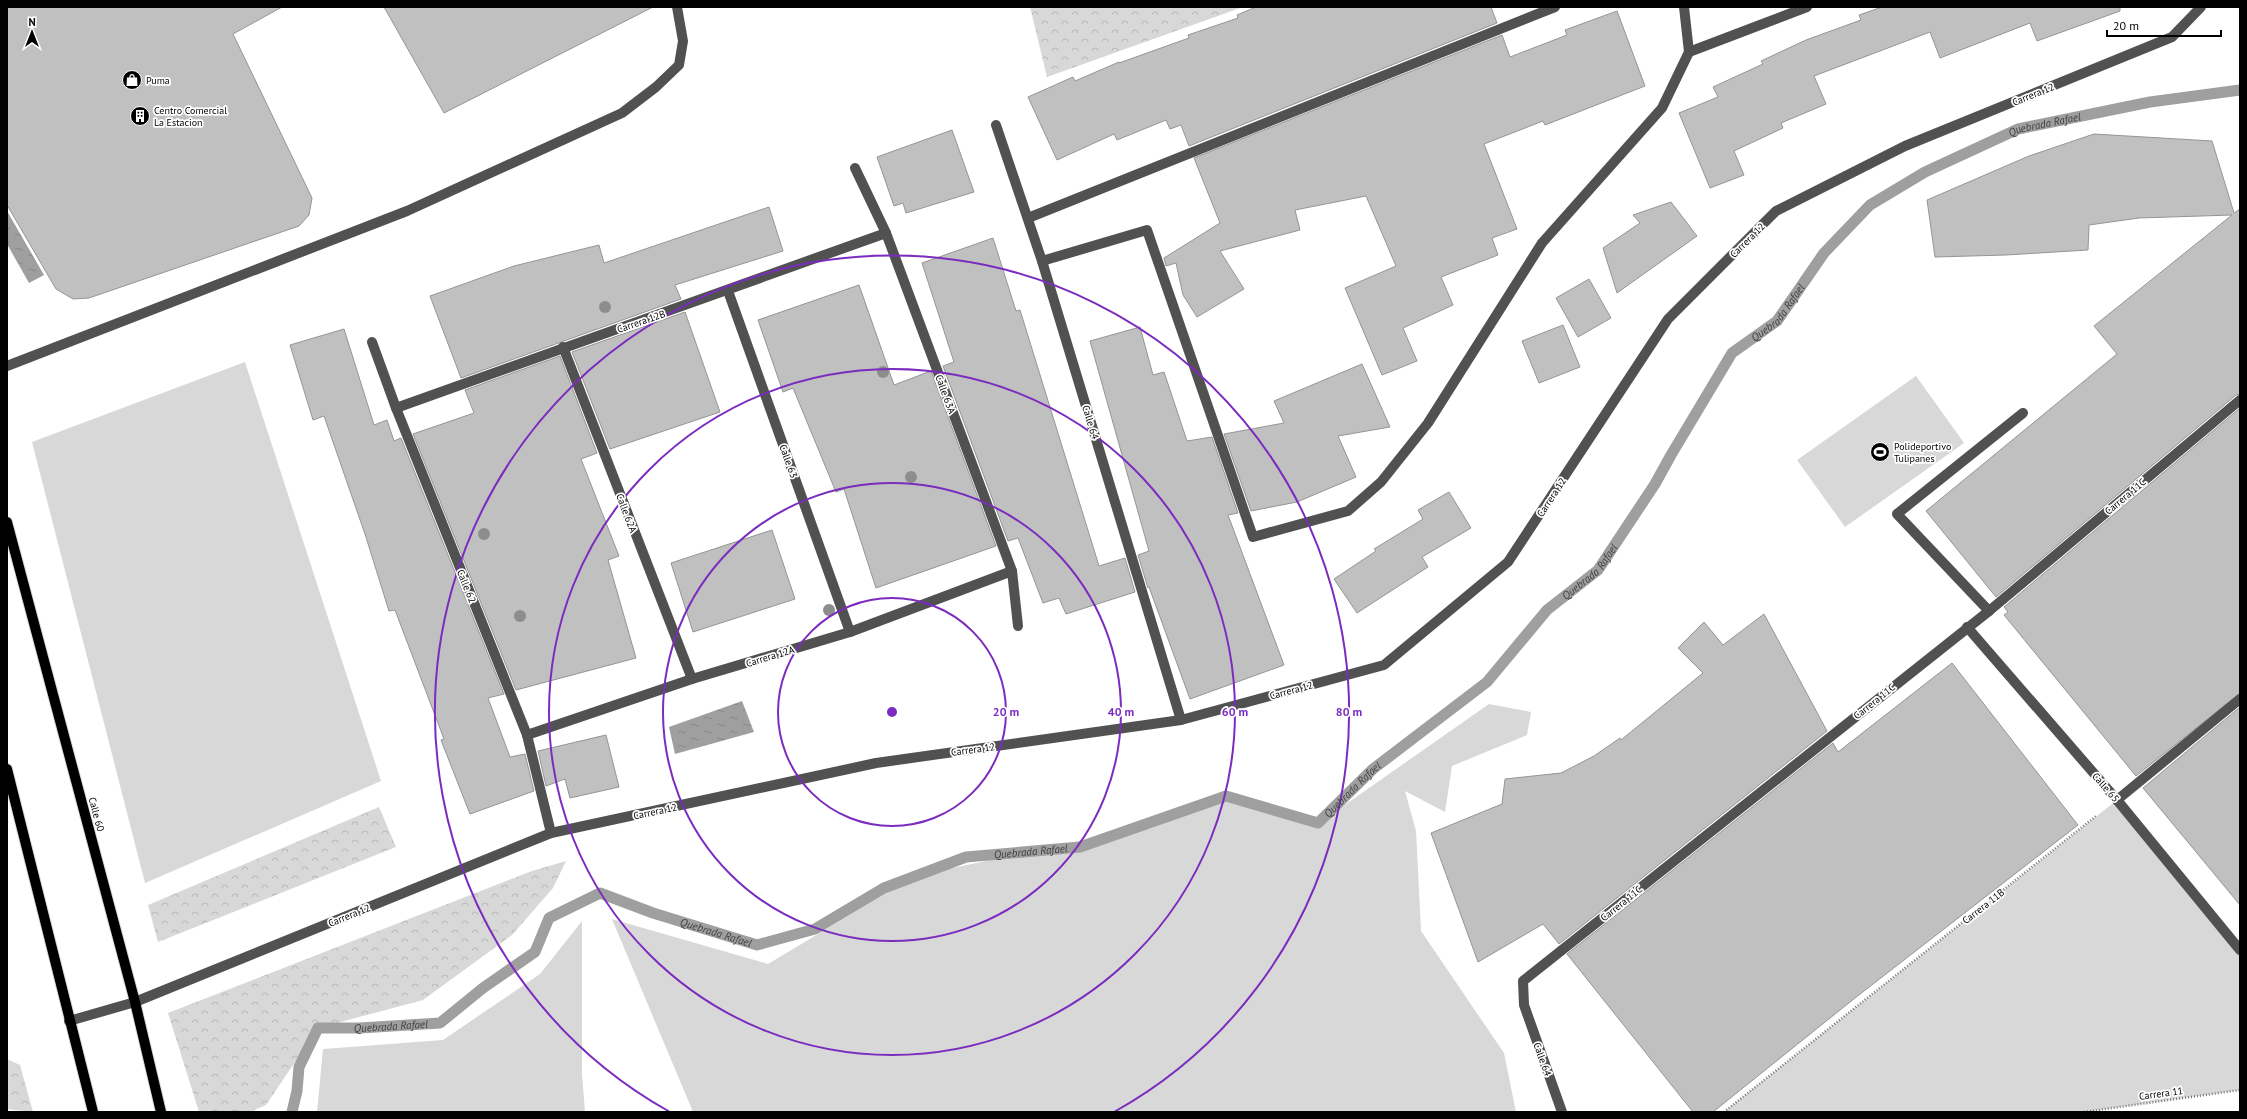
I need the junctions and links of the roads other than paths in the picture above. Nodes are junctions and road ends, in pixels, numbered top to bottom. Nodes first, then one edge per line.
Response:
1 (677, 7) edge
2 (1555, 7) edge
3 (1684, 7) edge
4 (1806, 7) edge
5 (2201, 7) edge
6 (1689, 52) junction
7 (996, 125) dead end
8 (855, 168) dead end
9 (1028, 218) junction
10 (886, 233) junction
11 (1042, 261) junction
12 (728, 291) junction
13 (372, 342) dead end
14 (563, 347) junction
15 (7, 366) edge
16 (2240, 400) edge
17 (396, 408) junction
18 (2023, 413) dead end
19 (7, 522) edge
20 (1012, 571) junction
21 (1989, 611) junction
22 (1018, 626) dead end
23 (1967, 627) junction
24 (850, 632) junction
25 (692, 679) junction
26 (2240, 699) edge
27 (1181, 720) junction
28 (526, 735) junction
29 (7, 769) edge
30 (2117, 800) junction
31 (551, 833) junction
32 (2240, 950) edge
33 (135, 1002) junction
34 (1524, 1005) joint
35 (69, 1020) junction
36 (92, 1112) edge
37 (161, 1112) edge
38 (1562, 1112) edge

1 - 15 street
2 - 9 street
3 - 6 street
4 - 6 street
5 - 27 street, Carrera 12
6 - 11 street
7 - 9 street, Calle 64
8 - 10 street, Calle 63A
9 - 11 street, Calle 64
10 - 12 street, Carrera 12B
10 - 20 street, Calle 63A
11 - 27 street, Calle 64
12 - 14 street, Carrera 12B
12 - 24 street, Calle 63
13 - 17 street, Calle 62
14 - 17 street, Carrera 12B
14 - 25 street, Calle 62A
16 - 21 street, Carrera 11C
17 - 28 street, Calle 62
18 - 21 street
19 - 33 main road, Calle 60
20 - 22 street, Calle 63A
20 - 24 street, Carrera 12A
21 - 23 street, Carrera 11C
23 - 30 street, Calle 65
23 - 34 street, Carrera 11C
24 - 25 street, Carrera 12A
25 - 28 street, Carrera 12A
26 - 30 street
27 - 31 street, Carrera 12
28 - 31 street, Calle 62
29 - 35 main road
30 - 32 street, Calle 65
31 - 33 street, Carrera 12
33 - 35 street, Carrera 12
33 - 37 main road, Calle 60
34 - 38 street, Calle 64
35 - 36 main road

